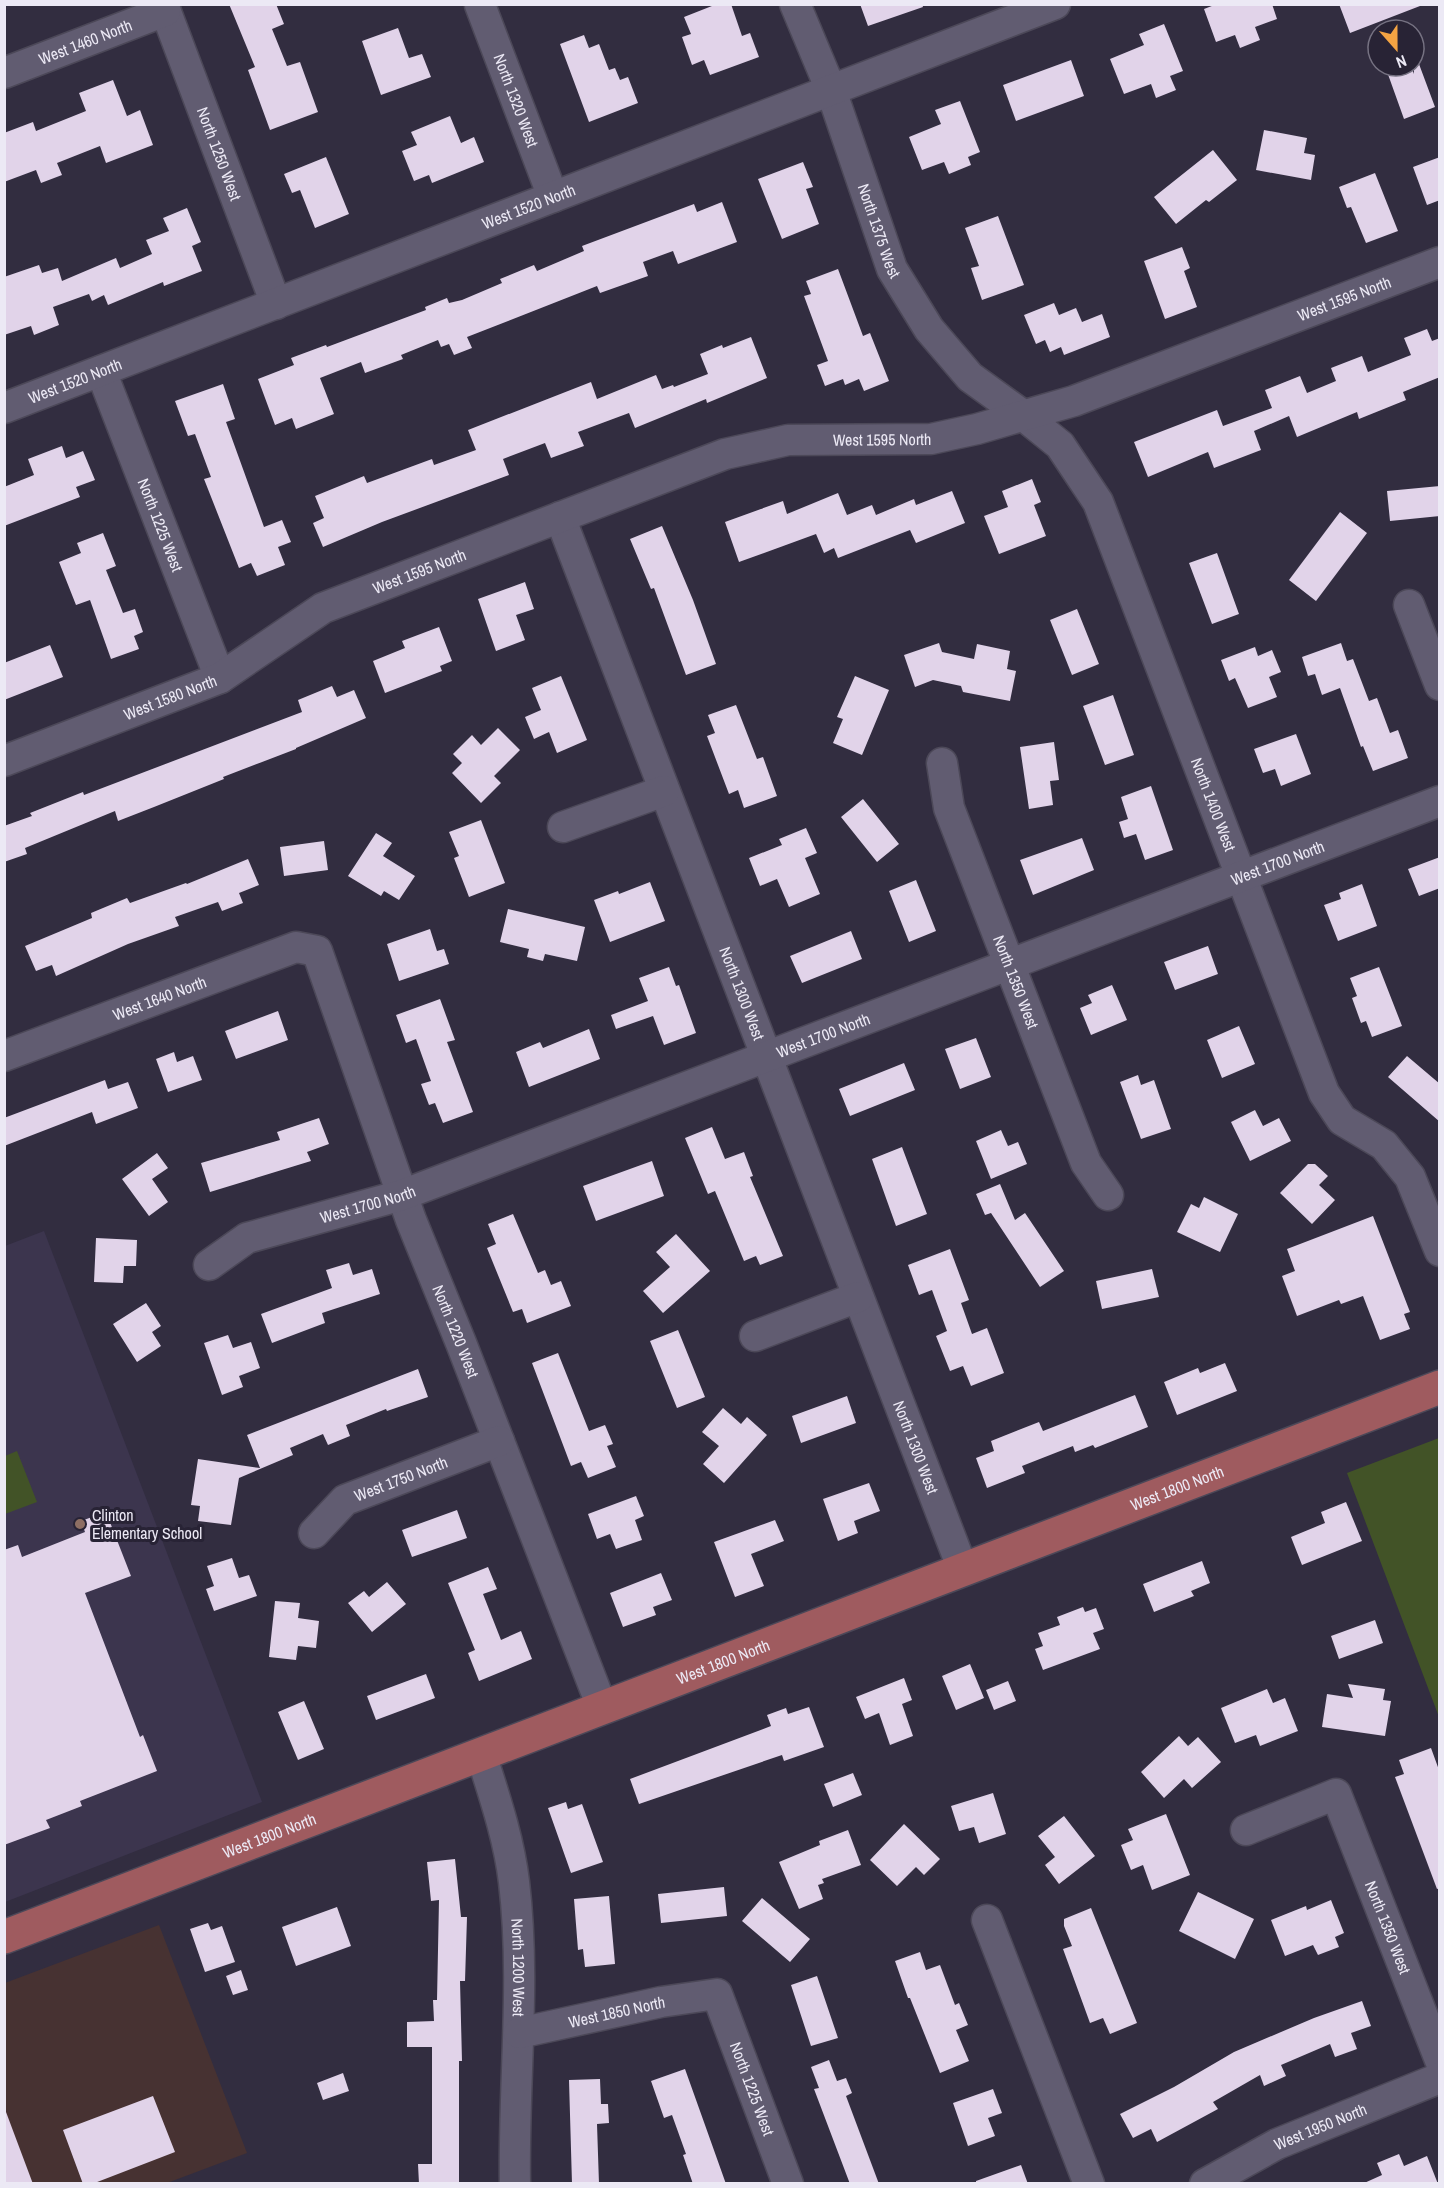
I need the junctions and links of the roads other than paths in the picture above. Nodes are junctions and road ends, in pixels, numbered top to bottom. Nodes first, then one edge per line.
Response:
1 (795, 4) edge
2 (1055, 4) edge
3 (480, 5) edge
4 (164, 8) edge
5 (4, 73) edge
6 (831, 90) junction
7 (553, 197) junction
8 (1440, 262) edge
9 (276, 304) junction
10 (101, 371) junction
11 (4, 408) edge
12 (1024, 416) junction
13 (560, 517) junction
14 (1409, 605) dead end
15 (322, 608) joint
16 (219, 678) junction
17 (1440, 685) edge
18 (4, 760) edge
19 (942, 763) dead end
20 (664, 791) junction
21 (1440, 801) edge
22 (563, 827) dead end
23 (1242, 876) junction
24 (317, 951) joint
25 (1009, 964) junction
26 (4, 1056) edge
27 (767, 1056) junction
28 (402, 1195) junction
29 (1108, 1195) dead end
30 (1440, 1251) edge
31 (208, 1265) dead end
32 (858, 1297) junction
33 (755, 1336) dead end
34 (1440, 1387) edge
35 (499, 1441) junction
36 (314, 1533) dead end
37 (963, 1570) junction
38 (602, 1707) junction
39 (481, 1754) junction
40 (1246, 1830) dead end
41 (987, 1920) dead end
42 (4, 1937) edge
43 (717, 1994) joint
44 (519, 2033) junction
45 (1440, 2060) edge
46 (1440, 2078) edge
47 (515, 2184) edge
48 (788, 2184) edge
49 (1089, 2184) edge
50 (1205, 2184) edge

1 - 6 street, North 1375 West
2 - 6 street, West 1520 North
3 - 7 street, North 1320 West
4 - 5 street, West 1460 North
4 - 9 street, North 1250 West
6 - 7 street, West 1520 North
6 - 12 street, North 1375 West
7 - 9 street, West 1520 North
8 - 12 street, West 1595 North
9 - 10 street, West 1520 North
10 - 11 street, West 1520 North
10 - 16 street, North 1225 West
12 - 13 street, West 1595 North
12 - 23 street, North 1400 West
13 - 15 street, West 1595 North
13 - 20 street, North 1300 West
14 - 17 street
15 - 16 street, West 1580 North
16 - 18 street, West 1580 North
19 - 25 street, North 1350 West
20 - 22 street
20 - 27 street, North 1300 West
21 - 23 street, West 1700 North
23 - 25 street, West 1700 North
23 - 30 street, North 1400 West
24 - 26 street, West 1640 North
24 - 28 street, North 1220 West
25 - 27 street, West 1700 North
25 - 29 street, North 1350 West
27 - 28 street, West 1700 North
27 - 32 street, North 1300 West
28 - 31 street, West 1700 North
28 - 35 street, North 1220 West
32 - 33 street
32 - 37 street, North 1300 West
34 - 37 main road, West 1800 North
35 - 36 street, West 1750 North
35 - 38 street, North 1220 West
37 - 38 main road, West 1800 North
38 - 39 main road, West 1800 North
39 - 42 main road, West 1800 North
39 - 44 street, North 1200 West
40 - 45 street, North 1350 West
41 - 49 street
43 - 44 street, West 1850 North
43 - 48 street, North 1225 West
44 - 47 street, North 1200 West
46 - 50 street, West 1950 North

